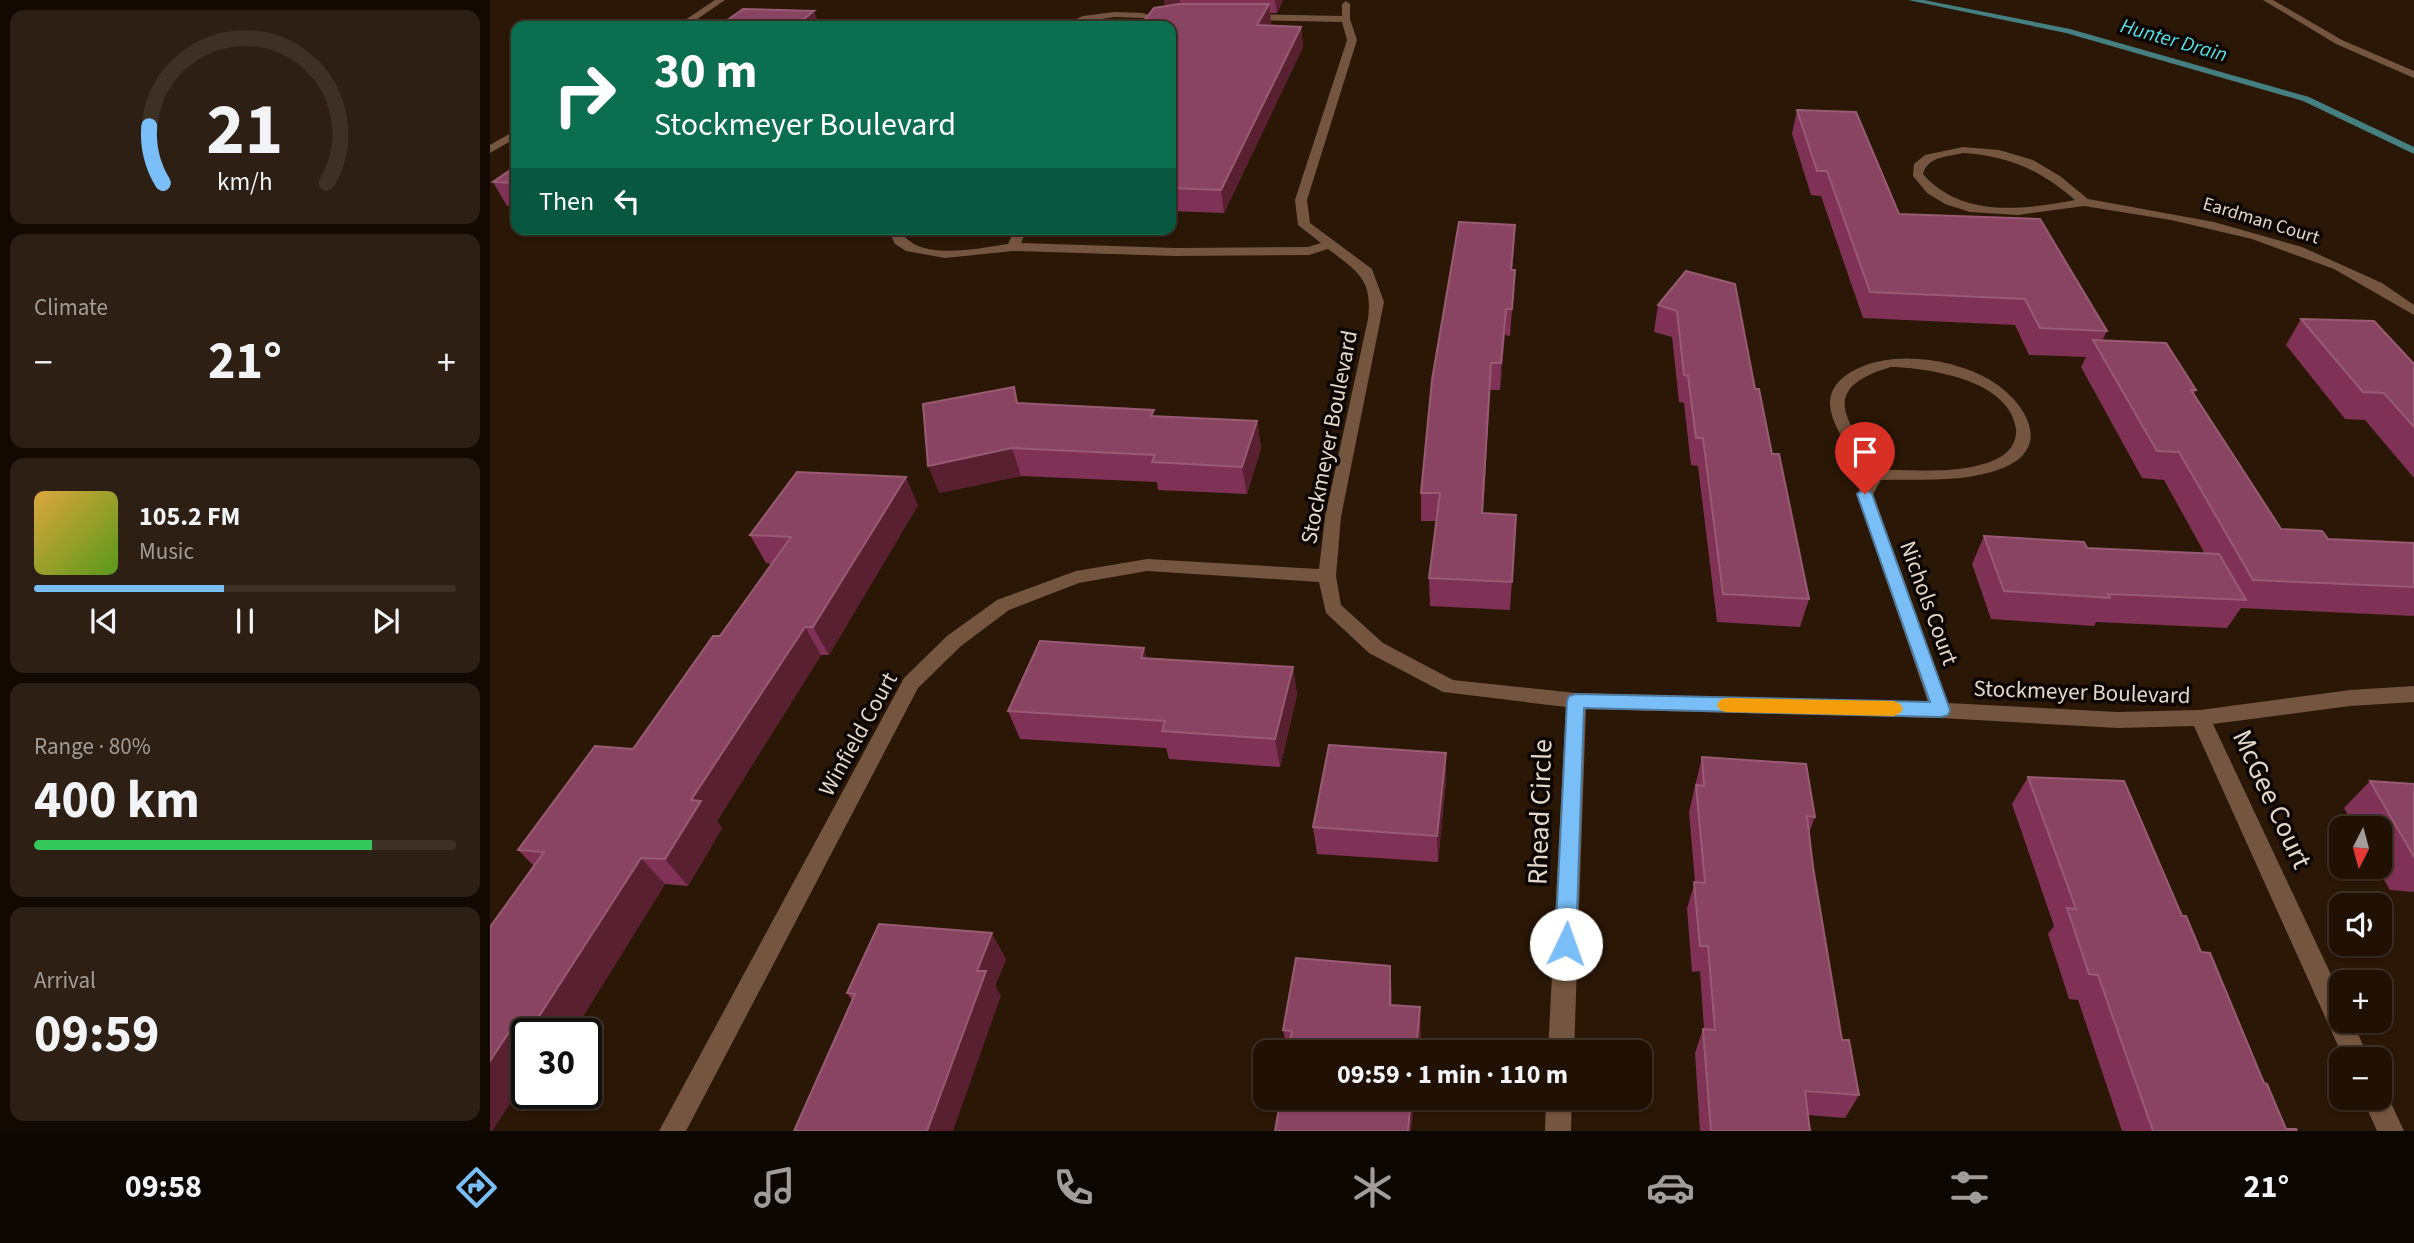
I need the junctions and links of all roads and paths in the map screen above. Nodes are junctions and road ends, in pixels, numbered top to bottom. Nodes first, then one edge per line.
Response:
1 (721, 0) edge
2 (2267, 0) edge
3 (1347, 6) edge
4 (1242, 16) edge
5 (689, 21) edge
6 (1072, 21) edge
7 (1169, 21) edge
8 (2414, 75) edge
9 (511, 136) edge
10 (490, 150) edge
11 (2084, 202) junction
12 (895, 235) edge
13 (1018, 235) edge
14 (1329, 245) junction
15 (1013, 247) junction
16 (2414, 311) edge
17 (1876, 475) junction
18 (1327, 576) junction
19 (2414, 694) edge
20 (1576, 701) junction
21 (1941, 710) junction
22 (2200, 718) junction
23 (1562, 1040) edge
24 (2351, 1047) edge
25 (1559, 1110) edge
26 (2381, 1110) edge
27 (672, 1131) edge
28 (1558, 1131) edge
29 (2391, 1131) edge

1 - 5 street
2 - 8 street
3 - 4 street
3 - 14 street, Stockmeyer Boulevard
6 - 7 street
9 - 10 street
11 - 11 street, Eardman Court
11 - 16 street, Eardman Court
12 - 15 street
13 - 15 street
14 - 15 street
14 - 18 street, Stockmeyer Boulevard
17 - 17 street
17 - 21 street, Nichols Court
18 - 20 street, Stockmeyer Boulevard
18 - 27 street, Winfield Court
19 - 22 street, Stockmeyer Boulevard
20 - 21 street, Stockmeyer Boulevard
20 - 23 street, Rhead Circle
21 - 22 street, Stockmeyer Boulevard
22 - 24 street, McGee Court
25 - 28 street
26 - 29 street

